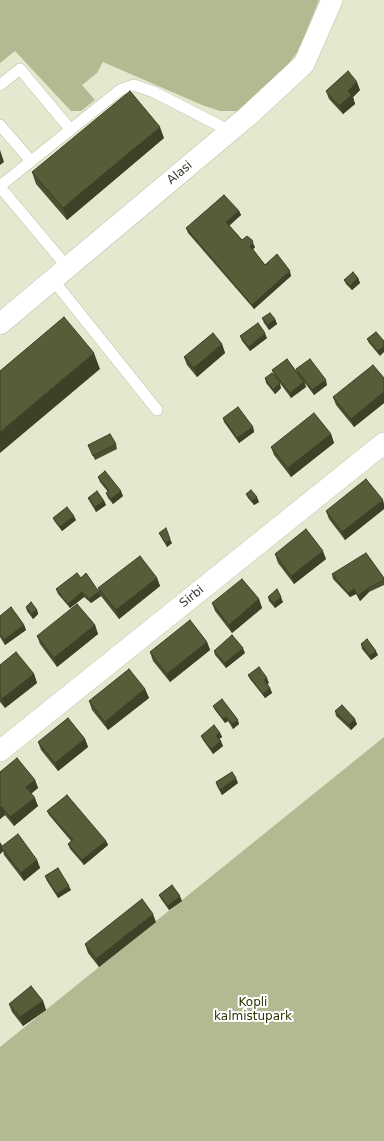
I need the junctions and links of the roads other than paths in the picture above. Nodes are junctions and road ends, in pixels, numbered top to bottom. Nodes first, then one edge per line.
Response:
1 (332, 0) edge
2 (0, 85) edge
3 (0, 125) edge
4 (70, 130) junction
5 (230, 131) junction
6 (31, 161) junction
7 (0, 187) edge
8 (61, 274) junction
9 (0, 324) edge
10 (157, 410) dead end
11 (384, 443) edge
12 (0, 751) edge

1 - 5 street, Alasi
2 - 4 lane
3 - 6 lane
4 - 5 lane
4 - 6 lane
5 - 8 street, Alasi
6 - 7 lane
7 - 8 lane
8 - 9 street, Alasi
8 - 10 lane
11 - 12 street, Sirbi

